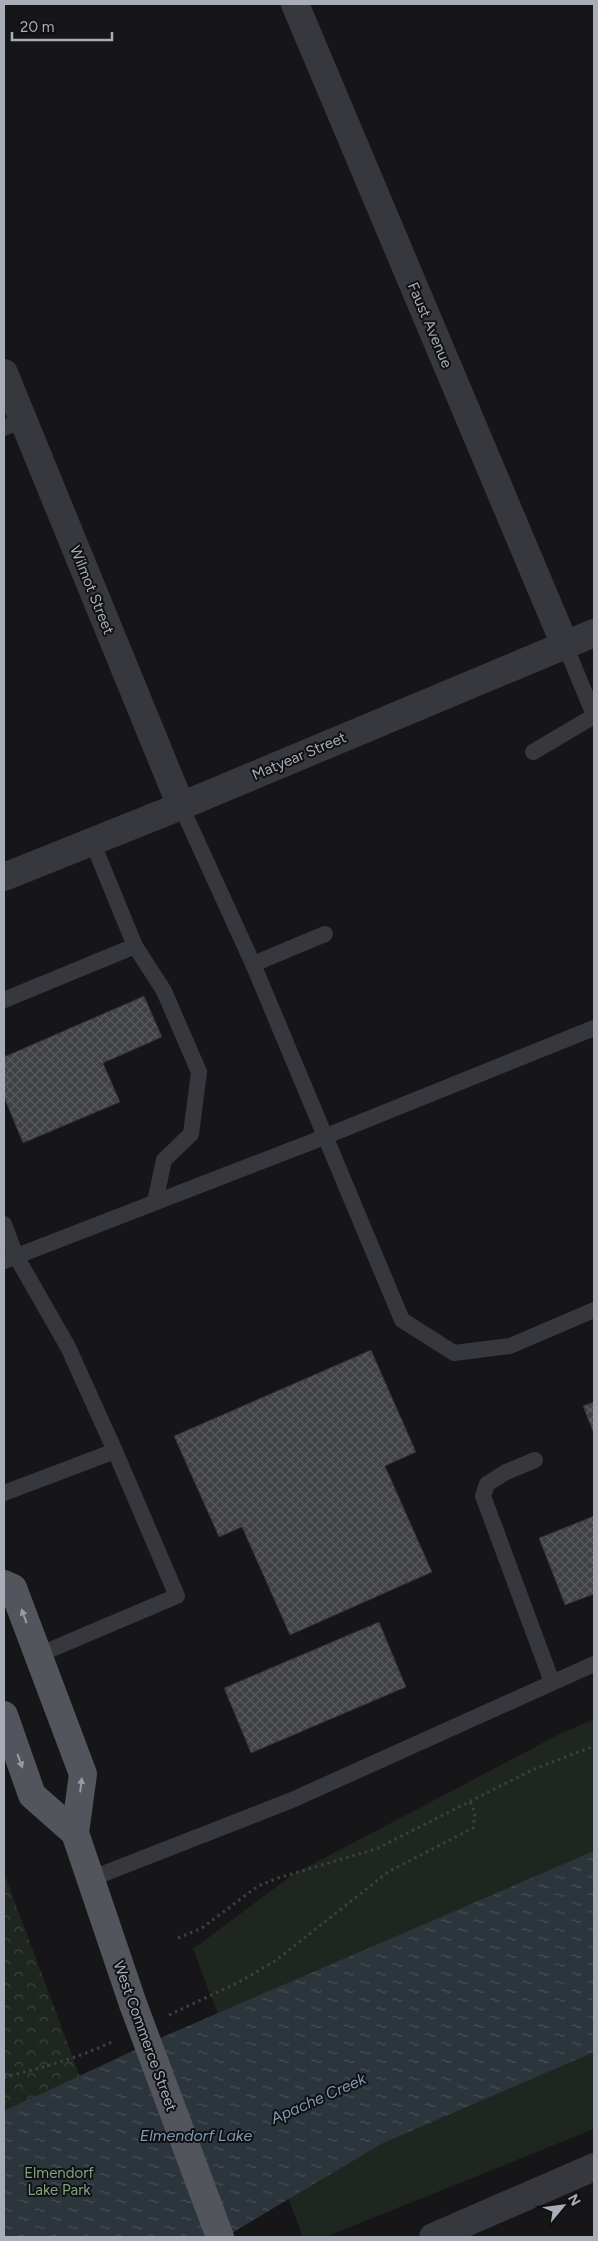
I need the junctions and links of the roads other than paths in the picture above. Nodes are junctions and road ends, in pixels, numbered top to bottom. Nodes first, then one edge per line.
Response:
1 (295, 4) edge
2 (4, 373) edge
3 (13, 424) edge
4 (594, 633) edge
5 (565, 646) junction
6 (594, 715) edge
7 (533, 752) dead end
8 (181, 806) junction
9 (92, 841) junction
10 (4, 877) edge
11 (325, 934) dead end
12 (135, 946) junction
13 (253, 964) junction
14 (4, 1000) edge
15 (594, 1028) edge
16 (325, 1136) junction
17 (155, 1202) junction
18 (4, 1224) edge
19 (10, 1259) edge
20 (594, 1310) edge
21 (115, 1451) junction
22 (535, 1460) dead end
23 (4, 1494) edge
24 (4, 1584) edge
25 (38, 1655) junction
26 (594, 1664) edge
27 (552, 1682) junction
28 (4, 1715) edge
29 (75, 1834) junction
30 (90, 1879) junction
31 (594, 2167) edge
32 (220, 2237) edge
33 (433, 2237) edge

1 - 5 street, Faust Avenue
2 - 3 street, Wilmot Street
3 - 8 street, Wilmot Street
4 - 5 street, Matyear Street
5 - 6 lane
5 - 8 street, Matyear Street
6 - 7 lane
8 - 9 street, Matyear Street
8 - 13 lane
9 - 10 street, Matyear Street
9 - 12 lane
11 - 13 lane
12 - 14 lane
12 - 17 lane
13 - 16 lane
15 - 16 lane
16 - 17 lane
16 - 20 lane
17 - 19 lane
18 - 19 lane
19 - 21 lane
21 - 23 lane
21 - 25 lane
22 - 27 lane
25 -> 24 main road, West Commerce Street
29 -> 25 main road, West Commerce Street
26 - 27 lane
27 - 30 lane
28 -> 29 main road, West Commerce Street
29 - 30 main road, West Commerce Street
30 - 32 main road, West Commerce Street, bridge
31 - 33 street

